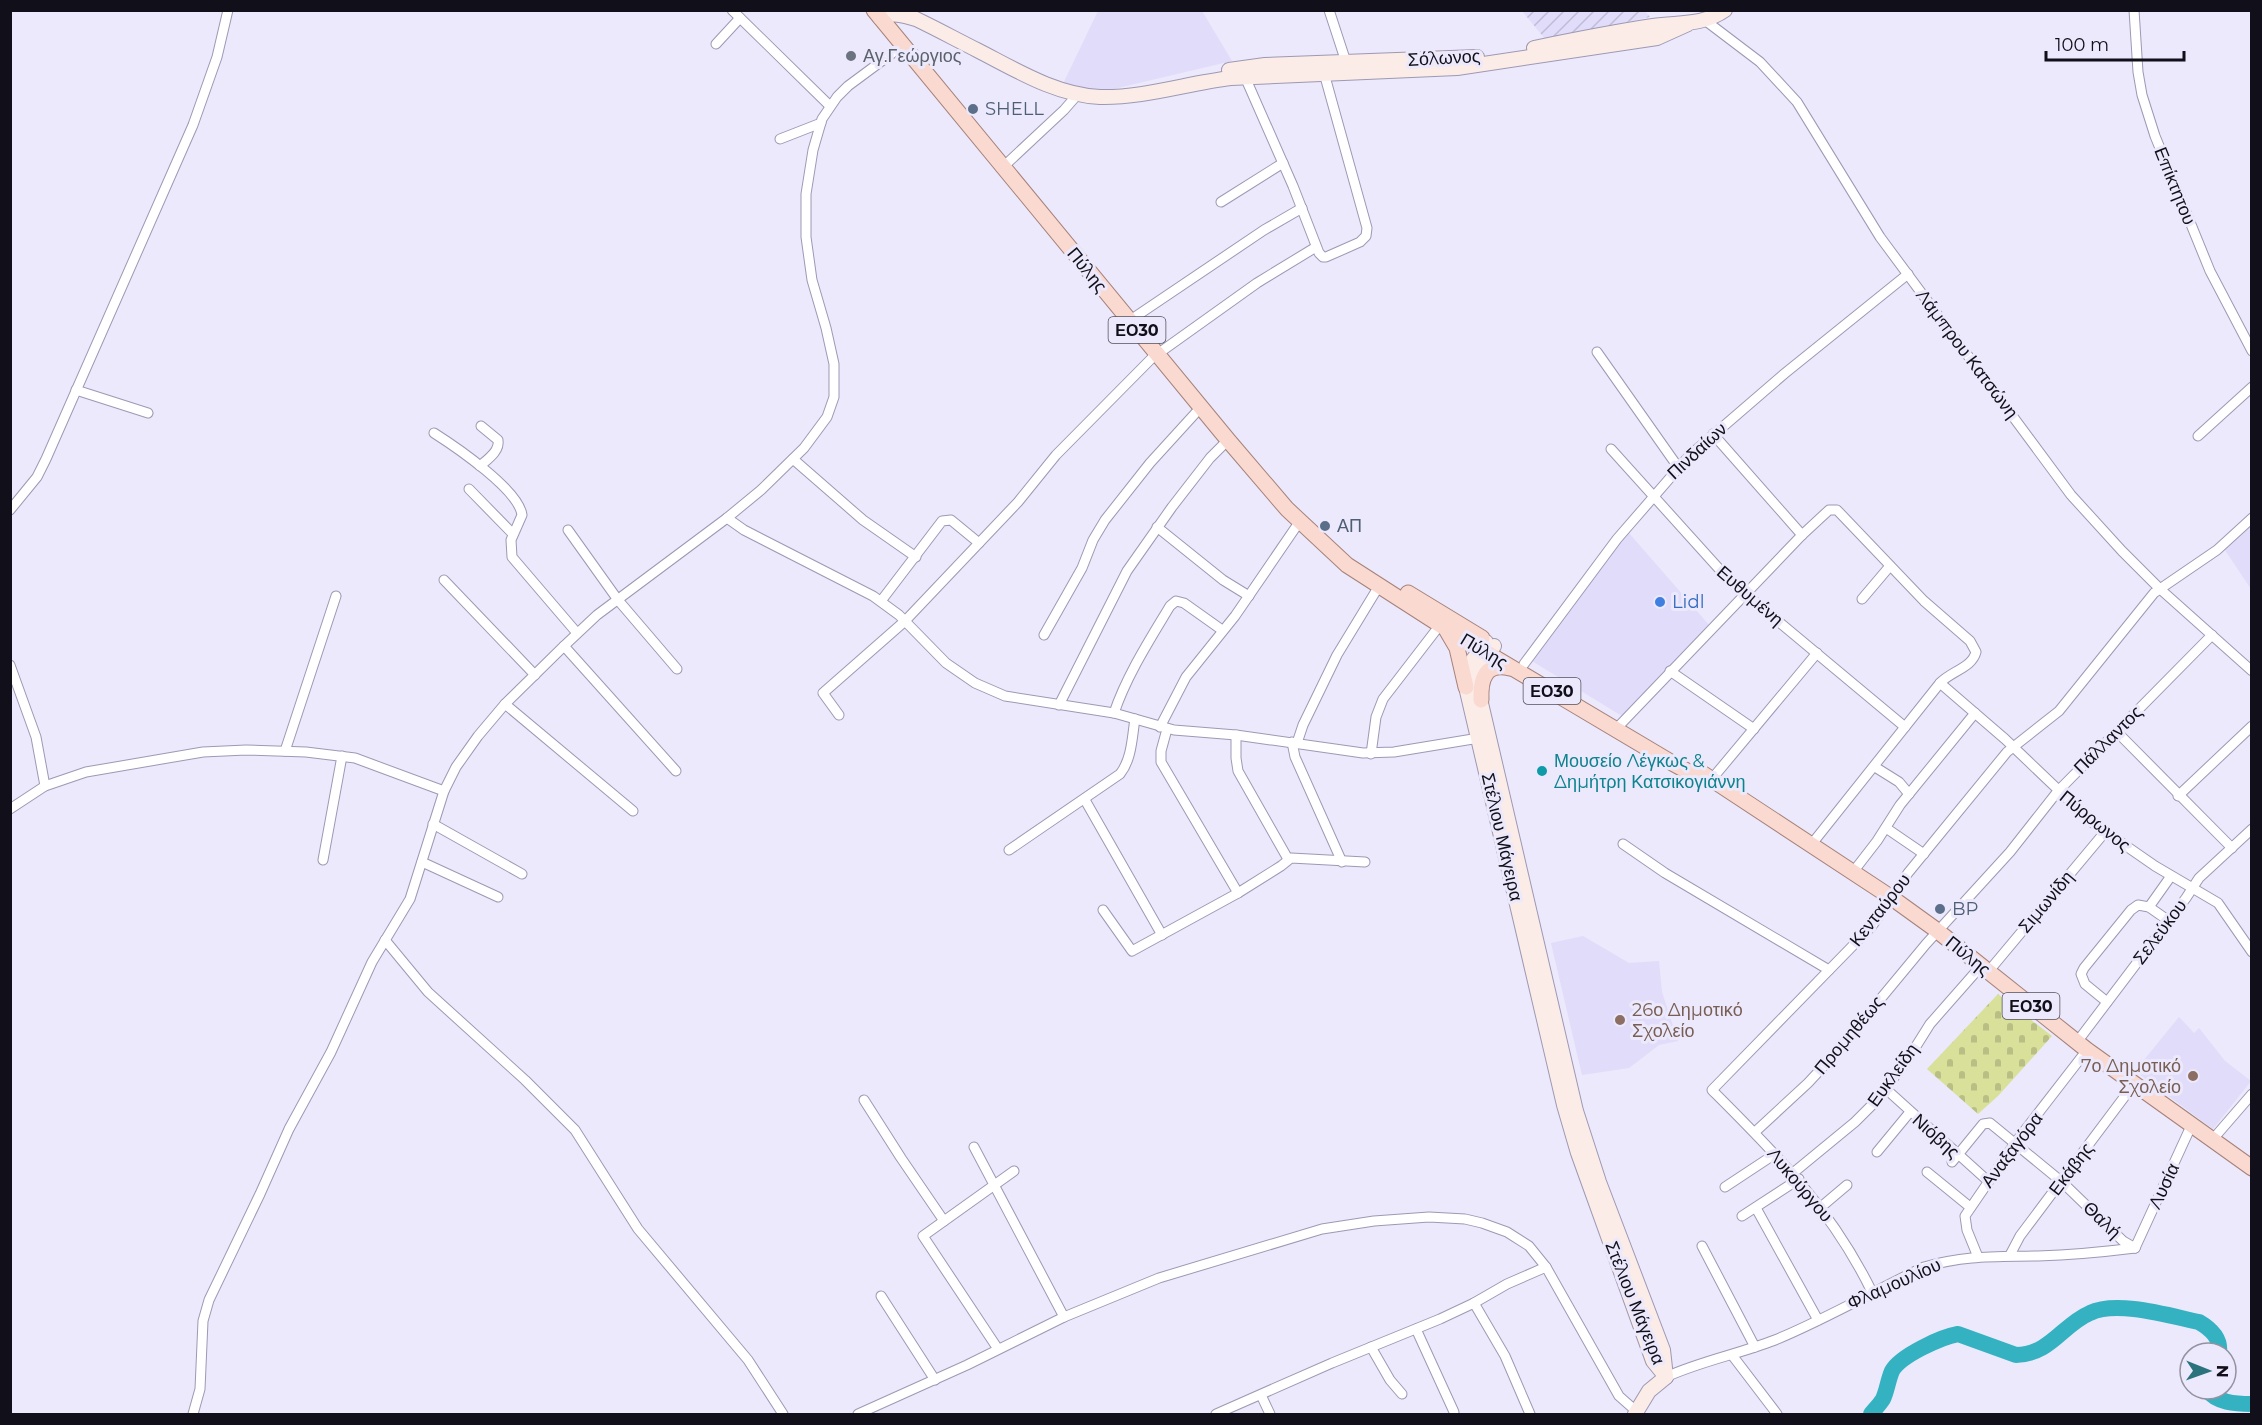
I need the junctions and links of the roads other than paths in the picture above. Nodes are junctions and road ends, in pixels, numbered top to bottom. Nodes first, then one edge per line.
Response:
1 (228, 10) edge
2 (732, 10) edge
3 (1329, 10) edge
4 (1725, 10) edge
5 (2134, 10) edge
6 (906, 13) edge
7 (877, 14) edge
8 (740, 18) junction
9 (1706, 21) junction
10 (1689, 24) junction
11 (716, 44) dead end
12 (902, 46) junction
13 (1346, 62) junction
14 (1324, 73) junction
15 (1245, 77) junction
16 (1199, 81) junction
17 (1077, 93) junction
18 (830, 106) junction
19 (820, 123) junction
20 (780, 139) dead end
21 (1283, 163) junction
22 (1002, 168) junction
23 (1221, 202) dead end
24 (1302, 208) junction
25 (1290, 216) junction
26 (1307, 221) junction
27 (1316, 247) junction
28 (1908, 274) junction
29 (1129, 321) junction
30 (2252, 351) edge
31 (1597, 352) dead end
32 (1158, 354) junction
33 (2252, 387) edge
34 (76, 390) junction
35 (1201, 407) junction
36 (148, 413) dead end
37 (481, 426) dead end
38 (434, 433) dead end
39 (1713, 434) junction
40 (2198, 436) dead end
41 (1228, 440) junction
42 (1611, 449) dead end
43 (793, 459) junction
44 (480, 466) junction
45 (1678, 467) junction
46 (469, 489) dead end
47 (1653, 495) junction
48 (10, 510) edge
49 (727, 518) junction
50 (2252, 518) edge
51 (1300, 521) junction
52 (1157, 527) junction
53 (568, 530) dead end
54 (513, 534) junction
55 (1802, 535) junction
56 (979, 543) junction
57 (1333, 550) junction
58 (916, 557) junction
59 (1890, 566) junction
60 (444, 580) dead end
61 (1379, 586) junction
62 (2160, 588) junction
63 (1745, 594) junction
64 (336, 596) dead end
65 (1249, 596) junction
66 (1862, 599) dead end
67 (618, 600) junction
68 (881, 601) junction
69 (905, 621) junction
70 (1443, 627) junction
71 (1222, 630) junction
72 (577, 633) junction
73 (1044, 635) dead end
74 (2212, 635) junction
75 (564, 646) junction
76 (1488, 647) junction
77 (1817, 653) junction
78 (10, 665) edge
79 (1518, 666) junction
80 (677, 669) dead end
81 (1670, 671) junction
82 (2252, 671) edge
83 (535, 675) junction
84 (1940, 683) junction
85 (1466, 687) junction
86 (1481, 700) junction
87 (505, 704) junction
88 (1059, 705) junction
89 (1114, 713) junction
90 (1975, 713) junction
91 (839, 716) dead end
92 (1135, 719) junction
93 (1619, 725) junction
94 (2252, 726) edge
95 (1905, 727) junction
96 (1163, 728) junction
97 (1754, 729) junction
98 (2116, 732) junction
99 (1236, 735) junction
100 (1479, 738) junction
101 (1294, 743) junction
102 (2013, 747) junction
103 (285, 752) junction
104 (1371, 754) junction
105 (342, 756) junction
106 (1875, 767) junction
107 (676, 771) dead end
108 (1708, 779) junction
109 (45, 786) junction
110 (444, 791) junction
111 (2058, 791) junction
112 (1909, 794) junction
113 (2178, 796) junction
114 (1085, 800) junction
115 (10, 809) edge
116 (633, 811) dead end
117 (433, 824) junction
118 (1886, 828) junction
119 (2252, 829) edge
120 (2105, 832) junction
121 (1623, 844) dead end
122 (1811, 845) junction
123 (2232, 848) junction
124 (1009, 850) dead end
125 (1924, 854) junction
126 (1288, 859) junction
127 (323, 860) dead end
128 (422, 862) junction
129 (1342, 862) junction
130 (1365, 862) dead end
131 (1853, 873) junction
132 (522, 874) dead end
133 (2171, 876) junction
134 (2192, 888) junction
135 (1238, 893) junction
136 (498, 897) dead end
137 (1892, 898) junction
138 (2149, 907) junction
139 (1102, 910) dead end
140 (2169, 921) junction
141 (1939, 932) junction
142 (1162, 935) junction
143 (385, 940) junction
144 (2252, 952) edge
145 (1984, 969) junction
146 (1829, 970) junction
147 (2107, 1002) junction
148 (2082, 1046) junction
149 (2134, 1084) junction
150 (1886, 1089) junction
151 (1712, 1090) joint
152 (2252, 1094) edge
153 (864, 1100) dead end
154 (1910, 1112) junction
155 (2192, 1124) junction
156 (1755, 1132) junction
157 (2213, 1139) junction
158 (2015, 1143) junction
159 (974, 1147) dead end
160 (1877, 1152) dead end
161 (1775, 1154) junction
162 (1955, 1159) junction
163 (2252, 1168) edge
164 (1014, 1171) dead end
165 (1927, 1172) dead end
166 (1796, 1176) junction
167 (1988, 1181) junction
168 (2062, 1182) junction
169 (994, 1185) junction
170 (1847, 1185) dead end
171 (1725, 1187) dead end
172 (1821, 1207) junction
173 (1756, 1208) junction
174 (1970, 1208) junction
175 (1742, 1216) dead end
176 (944, 1221) junction
177 (1702, 1246) dead end
178 (2135, 1248) junction
179 (2010, 1255) junction
180 (1978, 1257) junction
181 (1546, 1267) junction
182 (1872, 1292) junction
183 (880, 1296) dead end
184 (1474, 1303) junction
185 (1064, 1317) junction
186 (1818, 1320) junction
187 (1416, 1329) junction
188 (1371, 1347) junction
189 (1755, 1347) junction
190 (998, 1349) junction
191 (1732, 1356) junction
192 (1666, 1377) junction
193 (935, 1380) junction
194 (1402, 1394) dead end
195 (1261, 1395) junction
196 (1454, 1412) dead end
197 (1636, 1413) edge
198 (193, 1414) edge
199 (783, 1414) edge
200 (858, 1414) edge
201 (1216, 1414) edge
202 (1269, 1414) edge
203 (1530, 1414) edge
204 (1777, 1414) edge

1 - 34 street
2 - 8 street
3 - 13 street
4 - 9 main road, Σόλωνος
5 - 30 street, Επίκτητου
6 - 7 main road, Σόλωνος
6 - 17 main road, Σόλωνος
7 - 12 main road, Πύλης / ΕΟ30
8 - 11 street
8 - 18 street
9 - 10 main road, Σόλωνος
9 - 28 street, Λάμπρου Κατσώνη
10 - 13 main road, Σόλωνος
10 - 14 main road, Σόλωνος
12 - 18 street
12 - 22 main road, Πύλης / ΕΟ30
13 - 16 main road, Σόλωνος
14 - 15 main road, Σόλωνος
14 - 27 street
15 - 16 main road, Σόλωνος
15 - 21 street
16 - 17 main road, Σόλωνος
17 - 22 street
18 - 19 street
19 - 20 street
19 - 43 street
21 - 23 street
21 - 24 street
22 - 29 main road, Πύλης / ΕΟ30
24 - 25 street
24 - 26 street
25 - 26 street
25 - 29 street
26 - 27 street
27 - 32 street
28 - 39 street, Πινδαίων
28 - 62 street, Λάμπρου Κατσώνη
29 - 32 main road, Πύλης / ΕΟ30
31 - 45 street
32 - 35 main road, Πύλης / ΕΟ30
32 - 56 street
33 - 40 street
34 - 36 street
34 - 48 street
35 - 41 main road, Πύλης / ΕΟ30
35 - 73 street
37 - 44 street
38 - 44 street
39 - 45 street, Πινδαίων
39 - 55 street
41 - 51 main road, Πύλης / ΕΟ30
41 - 52 street
42 - 47 street, Ευθυμένη
43 - 49 street
43 - 58 street
44 - 54 street
45 - 47 street, Πινδαίων
46 - 54 street
47 - 63 street, Ευθυμένη
47 - 79 street, Πινδαίων
49 - 67 street
49 - 68 street
50 - 62 street, Κενταύρου
51 - 57 main road, Πύλης / ΕΟ30
51 - 65 street
52 - 65 street
52 - 88 street
53 - 67 street
54 - 72 street
55 - 59 street
55 - 63 street
56 - 58 street
56 - 69 street
57 - 61 main road, Πύλης / ΕΟ30
57 - 76 main road, Πύλης / ΕΟ30
58 - 68 street
59 - 66 street
59 - 84 street
60 - 83 street
61 - 70 main road, Πύλης / ΕΟ30
61 - 101 street
62 - 74 street, Λάμπρου Κατσώνη
62 - 102 street, Κενταύρου
63 - 77 street, Ευθυμένη
63 - 81 street
64 - 103 street
65 - 71 street
67 - 72 street
67 - 80 street
68 - 69 street
69 - 88 street
69 - 91 street
70 - 76 main road, Πύλης / ΕΟ30
70 - 85 main road
70 - 104 street
71 - 89 street
71 - 96 street
72 - 75 street
74 - 82 street, Λάμπρου Κατσώνη
74 - 98 street, Πάλλαντος
75 - 83 street
75 - 107 street
76 - 79 main road, Πύλης / ΕΟ30
76 - 85 main road
76 - 86 main road, Στέλιου Μάγειρα
77 - 95 street, Ευθυμένη
77 - 97 street
78 - 109 street
79 - 86 main road
79 - 93 main road, Πύλης / ΕΟ30
81 - 93 street
81 - 97 street
83 - 87 street
84 - 90 street, Πύρρωνος
84 - 95 street
85 - 100 main road, Στέλιου Μάγειρα
86 - 192 main road, Στέλιου Μάγειρα
87 - 110 street
87 - 116 street
88 - 89 street
89 - 92 street
90 - 102 street, Πύρρωνος
90 - 112 street
92 - 96 street
92 - 114 street
93 - 108 main road, Πύλης / ΕΟ30
94 - 113 street
95 - 106 street
96 - 99 street
96 - 135 street
97 - 108 street
98 - 111 street, Πάλλαντος
98 - 113 street
99 - 101 street
99 - 126 street
100 - 104 street
100 - 192 main road, Στέλιου Μάγειρα
101 - 104 street
101 - 129 street
102 - 111 street, Πύρρωνος
102 - 125 street, Κενταύρου
103 - 105 street
103 - 109 street
105 - 110 street
105 - 127 street
106 - 112 street
106 - 122 street
108 - 122 main road, Πύλης / ΕΟ30
109 - 115 street
110 - 117 street
111 - 120 street, Πύρρωνος
111 - 141 street, Πάλλαντος
112 - 118 street
113 - 123 street
114 - 124 street
114 - 142 street
117 - 128 street
117 - 132 street
118 - 125 street
118 - 131 street
119 - 123 street, Σελεύκου
120 - 133 street, Πύρρωνος
120 - 145 street, Σιμωνίδη
121 - 146 street
122 - 131 main road, Πύλης / ΕΟ30
123 - 134 street, Σελεύκου
125 - 137 street, Κενταύρου
126 - 129 street
126 - 135 street
128 - 136 street
128 - 143 street
129 - 130 street
131 - 137 main road, Πύλης / ΕΟ30
133 - 134 street, Πύρρωνος
133 - 138 street
134 - 140 street, Σελεύκου
134 - 144 street, Πύρρωνος
135 - 142 street
137 - 141 main road, Πύλης / ΕΟ30
137 - 146 street, Κενταύρου
138 - 140 street
138 - 147 street
139 - 142 street
140 - 147 street, Σελεύκου
141 - 145 main road, Πύλης / ΕΟ30
141 - 156 street, Προμηθέως
143 - 198 street
143 - 199 street
145 - 148 main road, Πύλης / ΕΟ30
145 - 150 street, Ευκλείδη
146 - 151 street, Κενταύρου
147 - 148 street, Σελεύκου
148 - 149 main road, Πύλης / ΕΟ30
148 - 158 street, Αναξαγόρα
149 - 155 main road, Πύλης / ΕΟ30
149 - 168 street, Εκάβης
150 - 154 street, Νιόβης
150 - 166 street, Ευκλείδη
151 - 156 street, Λυκούργου
152 - 157 street
153 - 176 street
154 - 160 street
154 - 162 street, Νιόβης
155 - 157 main road, Πύλης / ΕΟ30
155 - 178 street, Λυσία
156 - 161 street, Λυκούργου
157 - 163 main road, Πύλης / ΕΟ30
158 - 162 street, Θαλή
158 - 167 street, Αναξαγόρα
158 - 168 street, Θαλή
159 - 169 street
161 - 166 street, Λυκούργου
161 - 171 street
162 - 167 street, Νιόβης
164 - 169 street
165 - 174 street
166 - 172 street, Λυκούργου
166 - 173 street, Ευκλείδη
167 - 174 street, Αναξαγόρα
168 - 178 street, Θαλή
168 - 179 street, Εκάβης
169 - 176 street
169 - 185 street
170 - 172 street
172 - 182 street, Λυκούργου
173 - 175 street, Ευκλείδη
173 - 186 street
174 - 180 street, Αναξαγόρα
176 - 190 street
177 - 189 street
178 - 179 street, Φλαμουλίου
179 - 180 street, Φλαμουλίου
180 - 182 street, Φλαμουλίου
181 - 184 street
181 - 185 street
181 - 197 street
182 - 186 street, Φλαμουλίου
183 - 193 street
184 - 187 street
184 - 203 street
185 - 190 street
186 - 189 street, Φλαμουλίου
187 - 188 street
187 - 196 street
188 - 194 street
188 - 195 street
189 - 191 street, Φλαμουλίου
190 - 193 street
191 - 192 street, Φλαμουλίου
191 - 204 street
192 - 197 main road
193 - 200 street
195 - 201 street
195 - 202 street

